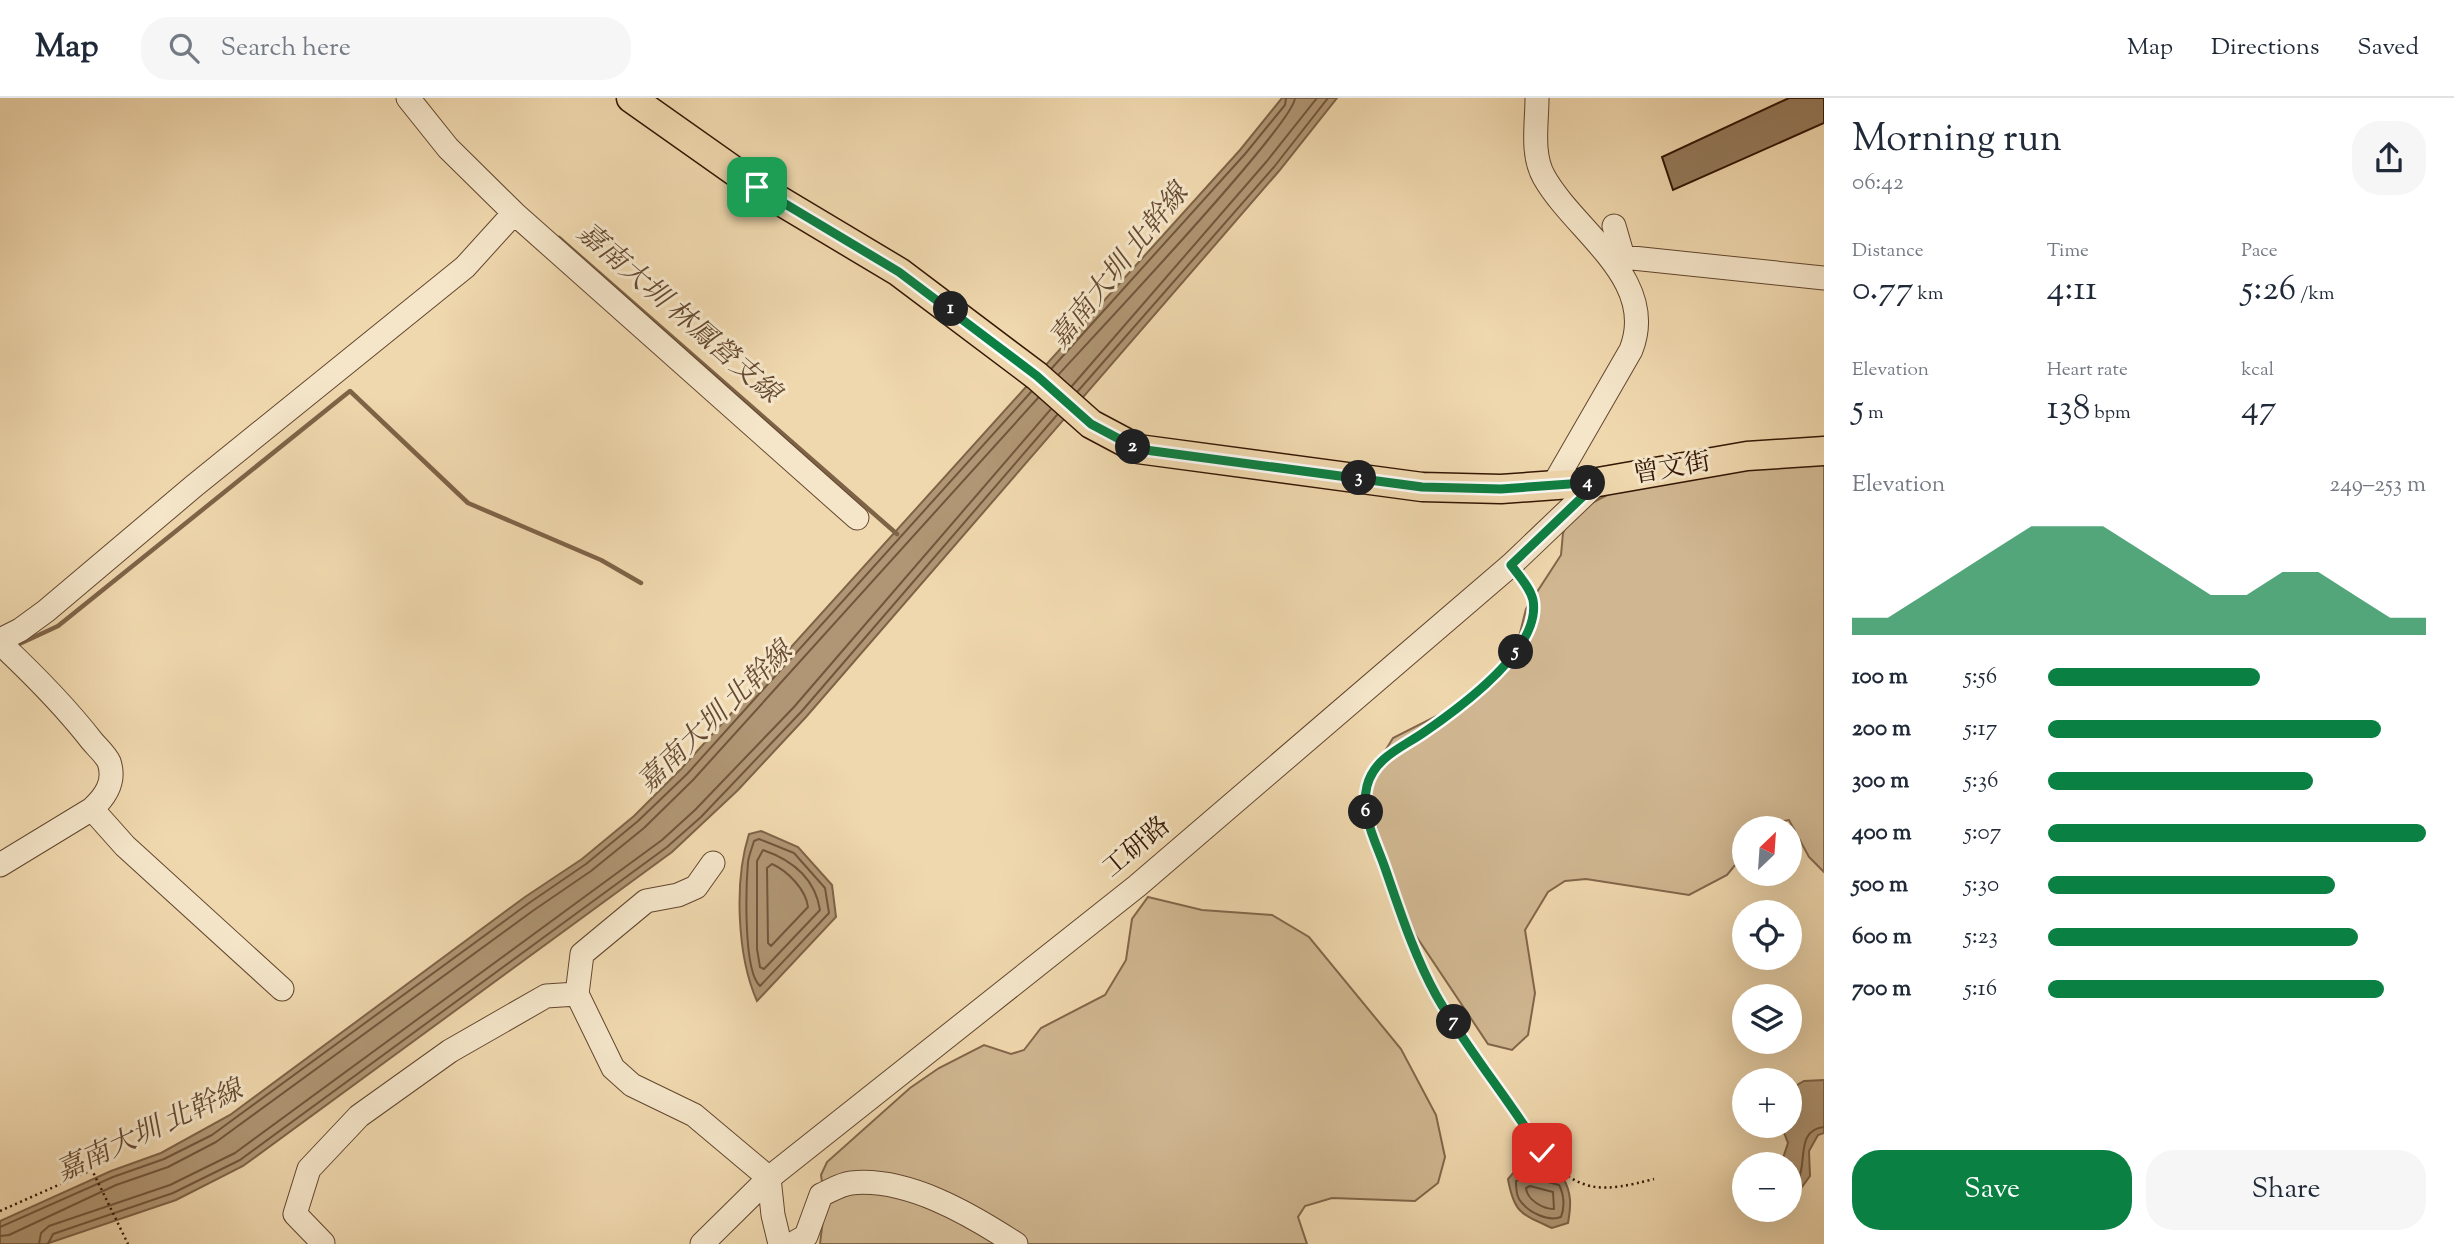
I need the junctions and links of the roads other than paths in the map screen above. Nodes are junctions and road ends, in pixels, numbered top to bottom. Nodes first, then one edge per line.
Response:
1 (408, 98) edge
2 (631, 98) edge
3 (1538, 98) edge
4 (514, 214) junction
5 (1614, 226) dead end
6 (1824, 278) edge
7 (1824, 452) edge
8 (1598, 482) junction
9 (1552, 487) junction
10 (857, 518) dead end
11 (0, 642) edge
12 (92, 809) junction
13 (713, 863) dead end
14 (0, 865) edge
15 (282, 989) dead end
16 (577, 994) junction
17 (769, 1178) junction
18 (323, 1243) edge
19 (702, 1244) edge
20 (780, 1244) edge
21 (792, 1244) edge
22 (1016, 1244) edge

1 - 4 street
2 - 9 main road, 曾文街
3 - 9 street
4 - 10 street
4 - 11 street
5 - 6 street
7 - 8 main road, 曾文街
8 - 9 main road, 曾文街
8 - 17 street, 工研路
11 - 12 street
12 - 14 street
12 - 15 street
13 - 16 street
16 - 17 street
16 - 18 street
17 - 19 street, 工研路
17 - 20 street
21 - 22 street

